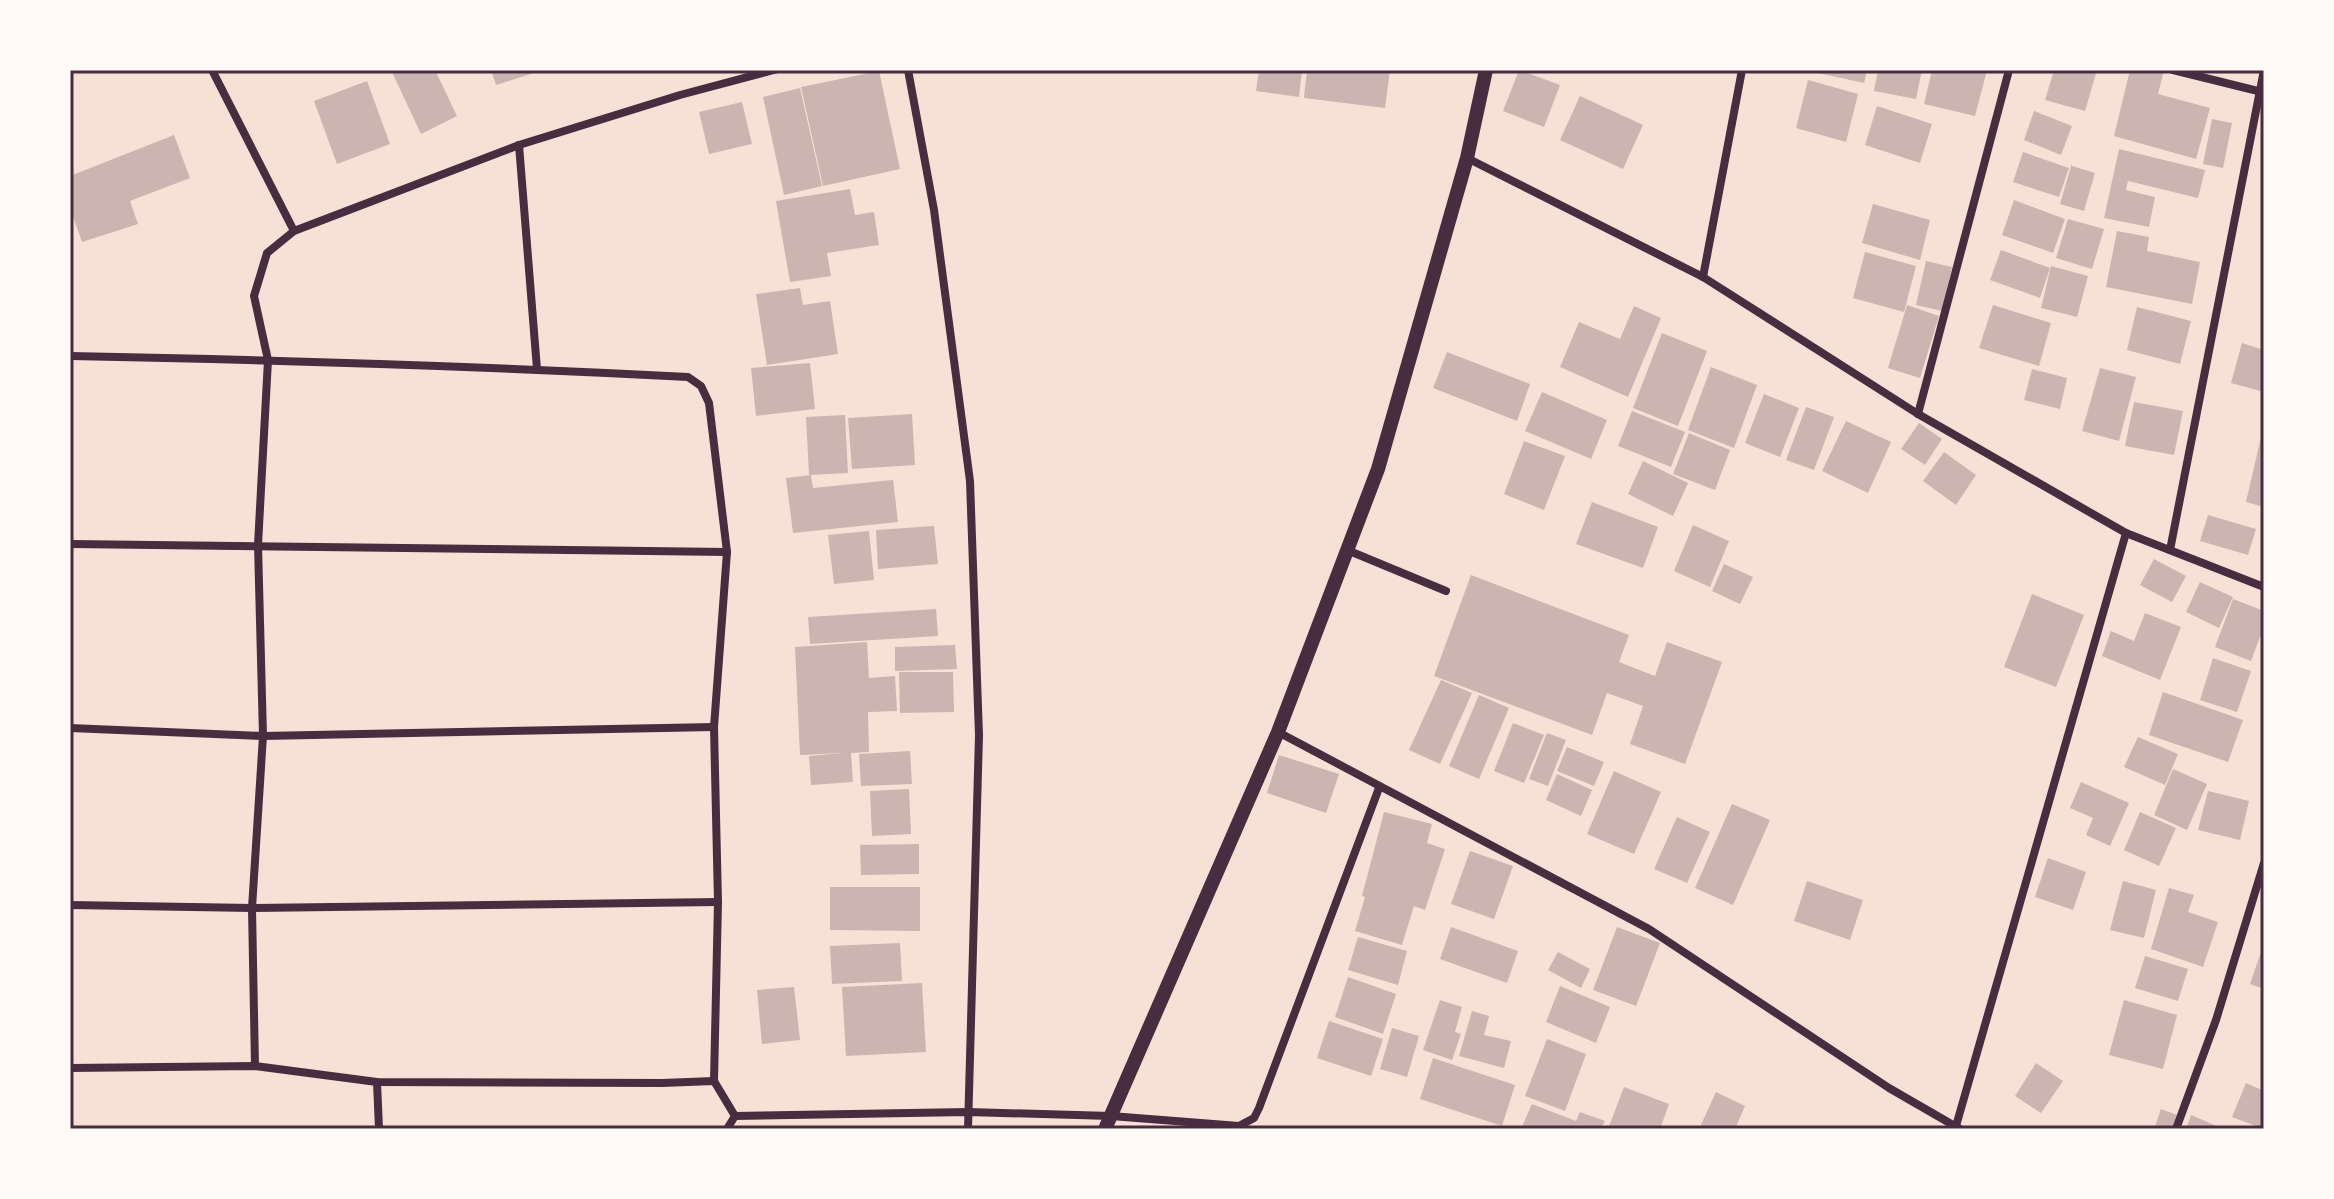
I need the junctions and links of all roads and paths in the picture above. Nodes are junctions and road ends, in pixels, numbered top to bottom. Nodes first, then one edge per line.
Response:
1 (212, 70) edge
2 (774, 70) edge
3 (908, 70) edge
4 (1486, 70) edge
5 (1742, 70) edge
6 (2009, 70) edge
7 (2173, 70) edge
8 (2264, 70) edge
9 (2262, 92) edge
10 (519, 145) junction
11 (1467, 158) junction
12 (294, 231) junction
13 (1703, 277) junction
14 (70, 356) edge
15 (268, 360) junction
16 (537, 369) junction
17 (1918, 414) junction
18 (2126, 533) junction
19 (70, 544) edge
20 (258, 545) junction
21 (1347, 550) junction
22 (2170, 550) junction
23 (727, 552) junction
24 (2264, 587) edge
25 (1446, 591) dead end
26 (714, 727) junction
27 (70, 728) edge
28 (1278, 732) junction
29 (263, 736) junction
30 (1379, 788) junction
31 (2264, 863) edge
32 (718, 902) junction
33 (70, 905) edge
34 (252, 908) junction
35 (255, 1066) junction
36 (70, 1068) edge
37 (714, 1081) junction
38 (377, 1082) junction
39 (968, 1112) junction
40 (735, 1116) junction
41 (1108, 1123) edge
42 (1958, 1128) edge
43 (379, 1129) edge
44 (727, 1129) edge
45 (968, 1129) edge
46 (2176, 1129) edge

1 - 12 street
2 - 10 street
3 - 39 street
4 - 11 street
5 - 13 street
6 - 17 street
7 - 9 street
8 - 9 street
9 - 22 street
10 - 12 street
10 - 16 street
11 - 13 street
11 - 21 street
12 - 15 street
13 - 17 street
14 - 15 street
15 - 16 street
15 - 20 street
16 - 23 street
17 - 18 street
18 - 22 street
18 - 42 street
19 - 20 street
20 - 23 street
20 - 29 street
21 - 25 street
21 - 28 street
22 - 24 street
23 - 26 street
26 - 29 street
26 - 32 street
27 - 29 street
28 - 30 street
28 - 41 street
29 - 34 street
30 - 41 street
30 - 42 street
31 - 46 street
32 - 34 street
32 - 37 street
33 - 34 street
34 - 35 street
35 - 36 street
35 - 38 street
37 - 38 street
37 - 40 street
38 - 43 street
39 - 40 street
39 - 41 street
39 - 45 street
40 - 44 street

